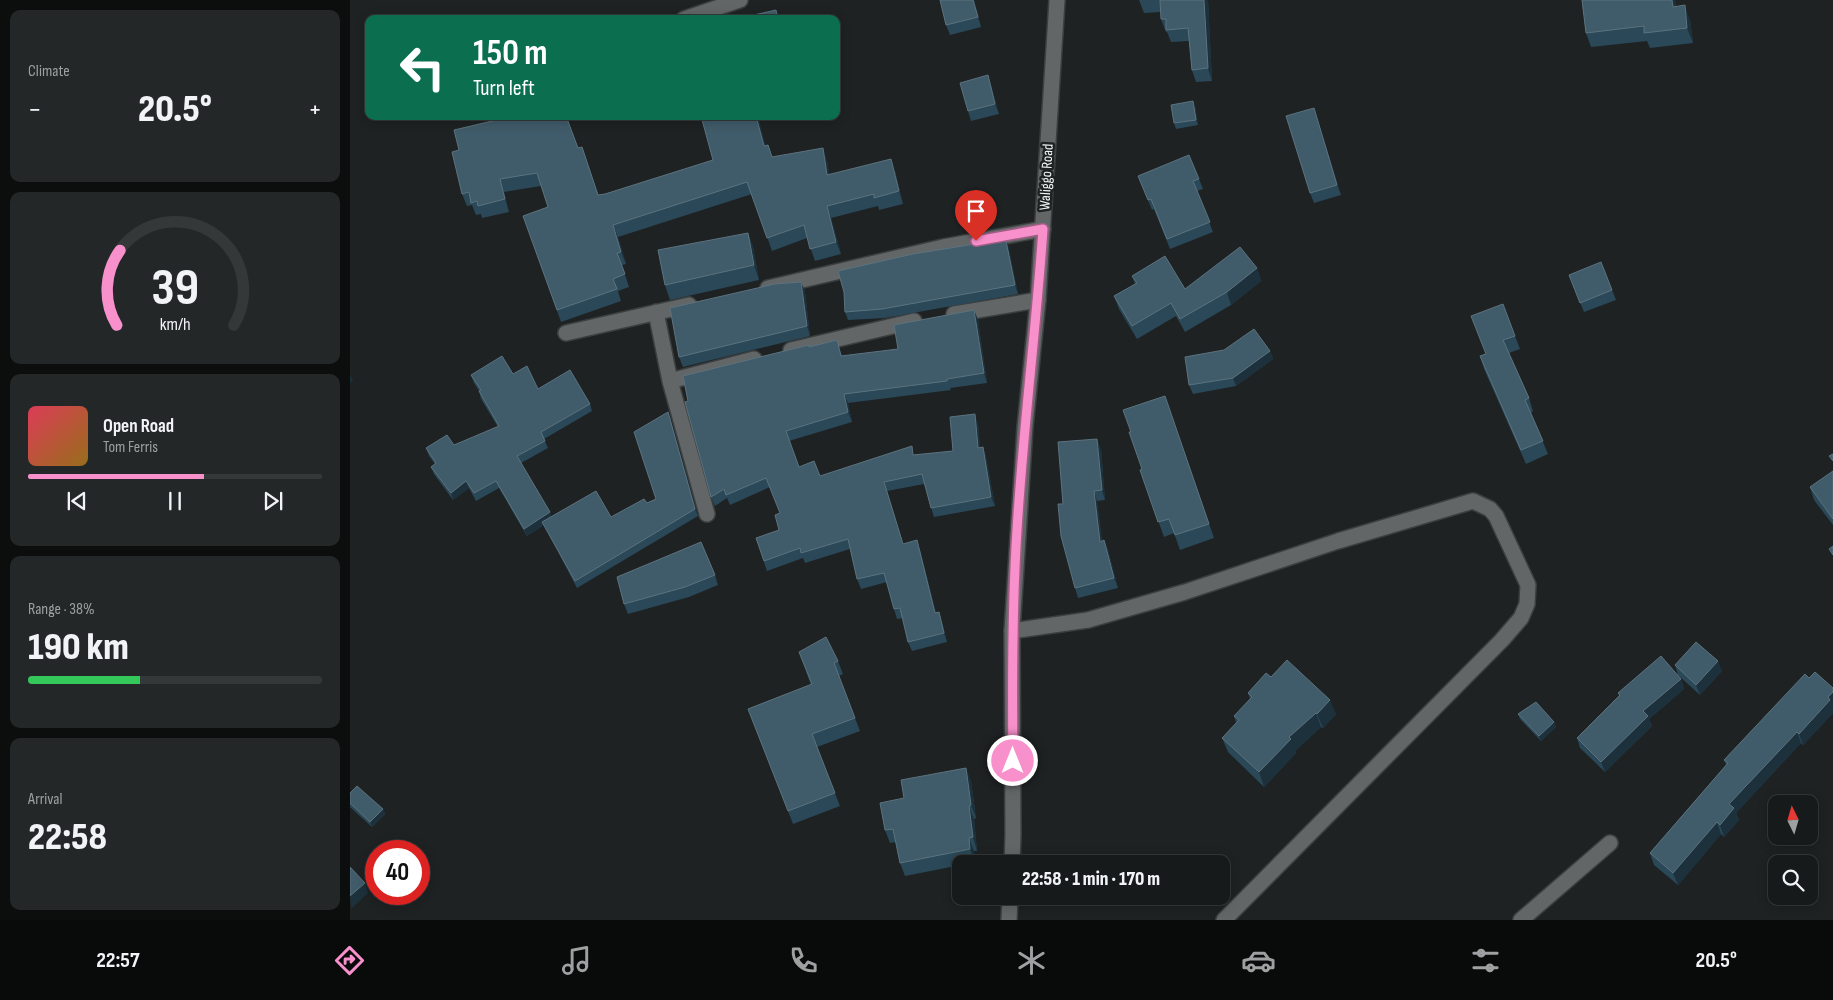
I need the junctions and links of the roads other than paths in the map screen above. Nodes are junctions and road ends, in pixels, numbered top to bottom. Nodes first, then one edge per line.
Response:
1 (740, 0) edge
2 (1056, 0) edge
3 (696, 15) edge
4 (1043, 229) junction
5 (758, 290) edge
6 (1038, 300) junction
7 (702, 302) edge
8 (656, 312) junction
9 (566, 332) dead end
10 (670, 381) junction
11 (707, 514) dead end
12 (1012, 631) junction
13 (1610, 843) dead end
14 (1012, 855) edge
15 (1010, 905) edge
16 (1009, 920) edge
17 (1224, 920) edge
18 (1521, 920) edge

1 - 3 street
2 - 4 street, Waliggo Road
4 - 5 street
4 - 6 street, Waliggo Road
6 - 10 street
6 - 12 street, Waliggo Road
7 - 8 street
8 - 9 street
8 - 10 street
10 - 11 street
12 - 14 street, Waliggo Road
12 - 17 street
13 - 18 street
15 - 16 street

